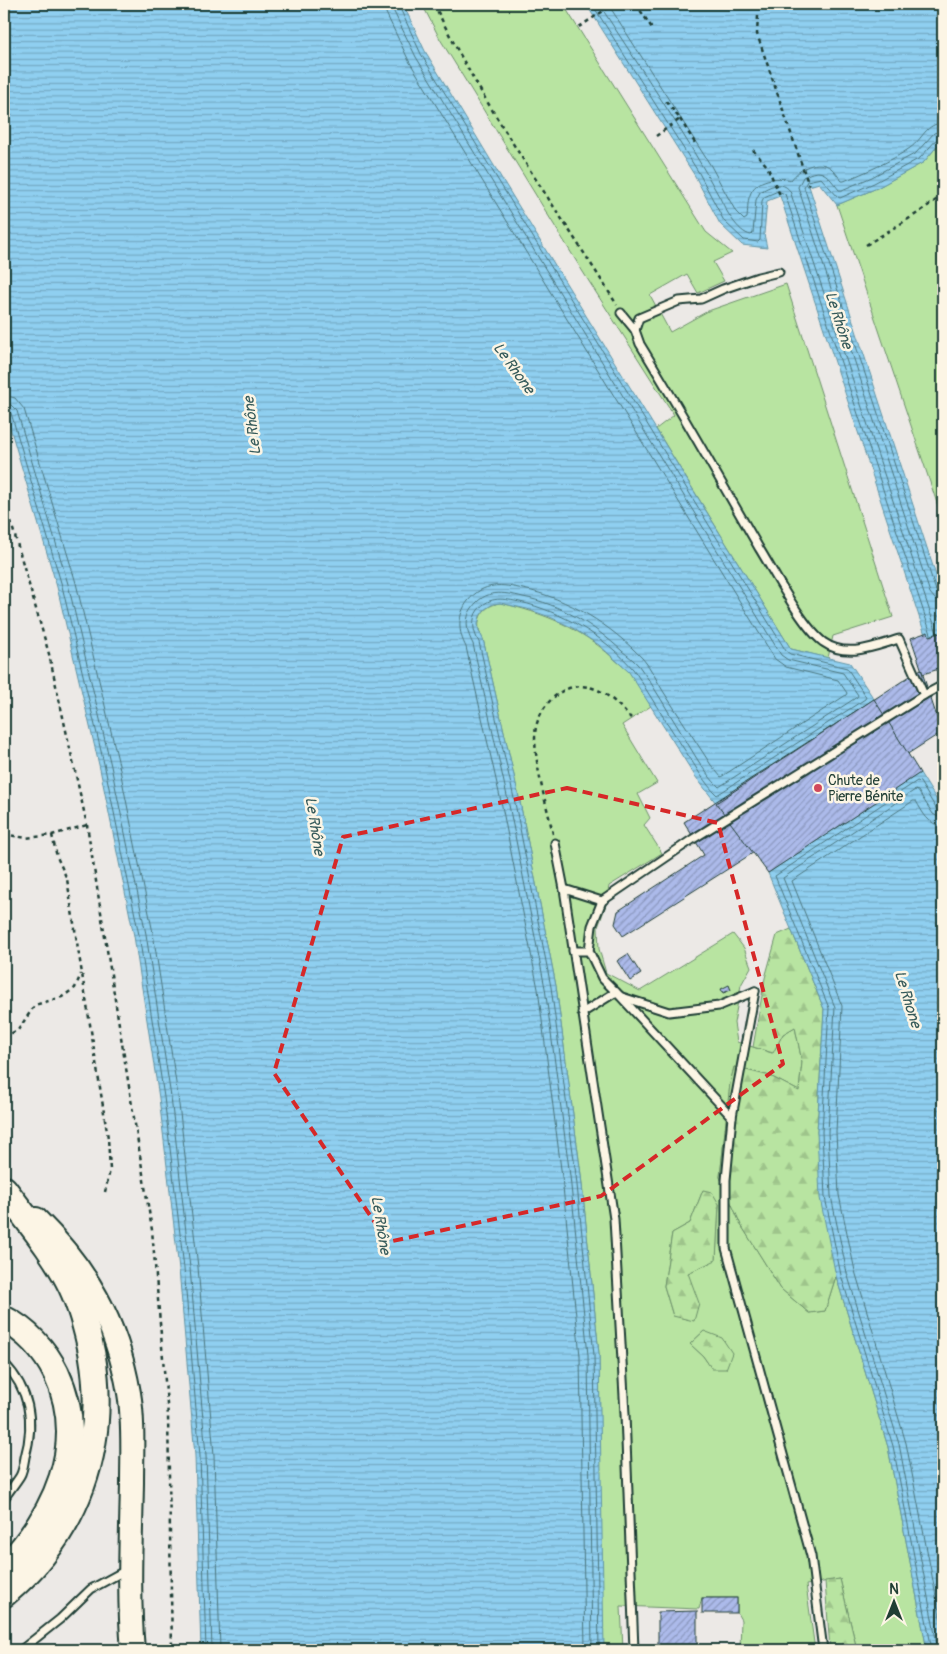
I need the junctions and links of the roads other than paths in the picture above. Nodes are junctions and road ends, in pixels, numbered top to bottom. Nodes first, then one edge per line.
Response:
1 (778, 272) dead end
2 (622, 313) road end
3 (635, 330) junction
4 (943, 685) edge
5 (924, 695) junction
6 (555, 843) road end
7 (564, 889) junction
8 (602, 901) junction
9 (573, 951) junction
10 (589, 951) junction
11 (619, 995) junction
12 (582, 1013) junction
13 (732, 1117) junction
14 (4, 1188) edge
15 (4, 1319) edge
16 (4, 1363) edge
17 (4, 1499) edge
18 (131, 1567) junction
19 (4, 1569) edge
20 (4, 1594) edge
21 (21, 1650) edge
22 (133, 1650) edge
23 (634, 1650) edge
24 (823, 1650) edge

1 - 3 lane
2 - 3 lane
3 - 5 lane
4 - 5 lane
5 - 8 lane
6 - 7 lane
7 - 8 lane
7 - 9 lane
8 - 10 lane
9 - 10 lane
9 - 12 lane
10 - 11 lane
11 - 12 lane
11 - 13 lane
11 - 13 lane
12 - 23 lane
13 - 24 lane
14 - 18 highway
14 - 20 highway
15 - 19 highway
16 - 17 lane
18 - 21 lane
18 - 22 highway

